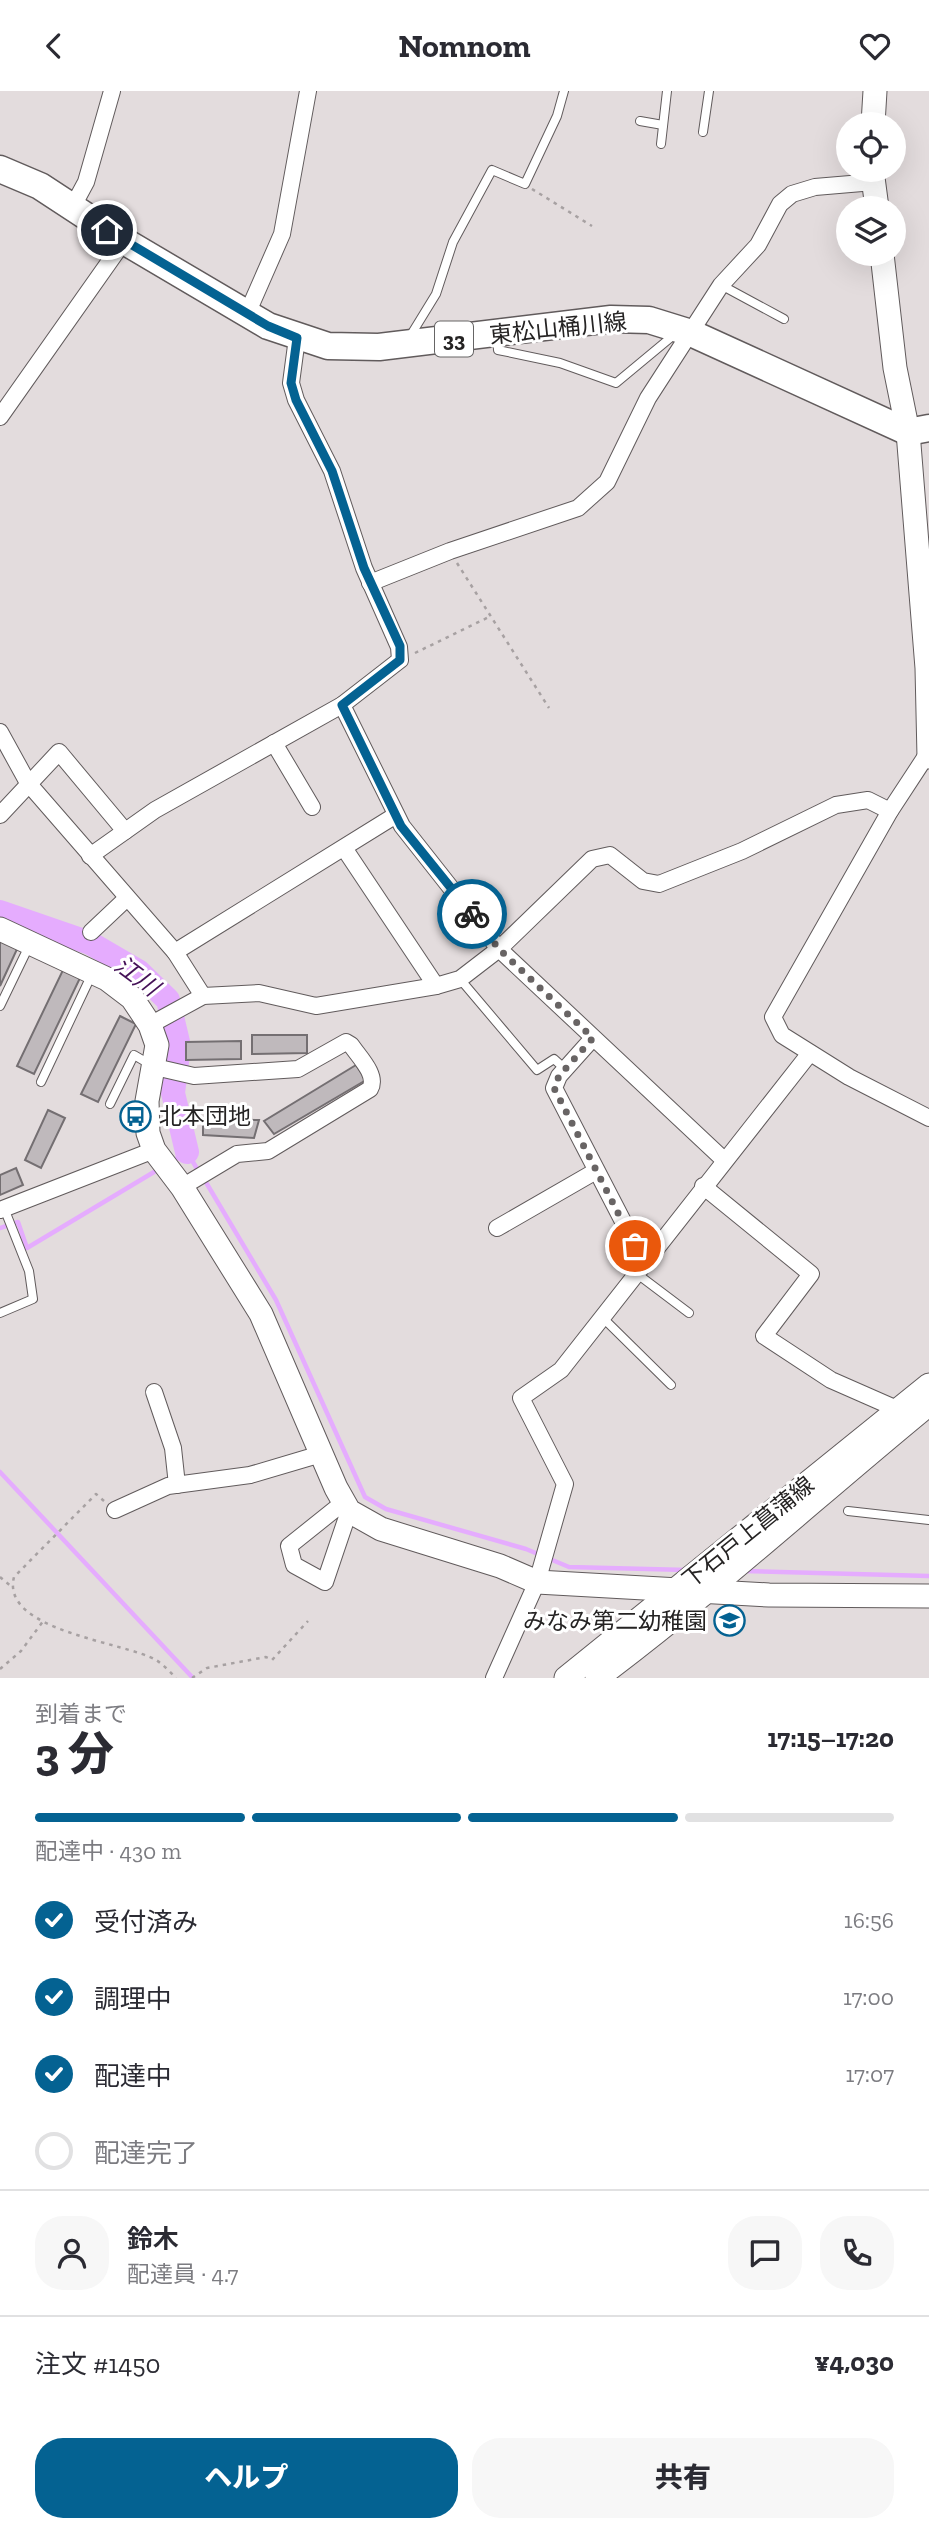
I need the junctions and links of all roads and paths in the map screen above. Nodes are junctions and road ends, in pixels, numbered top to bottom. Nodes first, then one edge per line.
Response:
1 (112, 91) edge
2 (308, 91) edge
3 (564, 91) edge
4 (667, 91) edge
5 (709, 91) edge
6 (875, 91) edge
7 (874, 112) edge
8 (640, 121) dead end
9 (663, 125) junction
10 (703, 132) dead end
11 (661, 144) dead end
12 (0, 169) edge
13 (841, 182) edge
14 (525, 184) junction
15 (72, 208) junction
16 (592, 226) dead end
17 (124, 241) junction
18 (883, 266) edge
19 (721, 285) junction
20 (247, 314) junction
21 (785, 319) dead end
22 (685, 332) junction
23 (496, 335) junction
24 (297, 338) junction
25 (404, 345) junction
26 (0, 417) edge
27 (919, 430) edge
28 (450, 551) junction
29 (370, 583) junction
30 (491, 616) junction
31 (400, 660) junction
32 (342, 705) junction
33 (549, 708) dead end
34 (0, 732) edge
35 (274, 743) junction
36 (928, 755) edge
37 (28, 783) junction
38 (312, 807) dead end
39 (890, 811) junction
40 (0, 815) edge
41 (396, 815) junction
42 (125, 831) junction
43 (344, 848) junction
44 (90, 856) junction
45 (127, 898) junction
46 (0, 929) edge
47 (91, 932) dead end
48 (30, 943) junction
49 (499, 949) junction
50 (175, 952) junction
51 (92, 973) junction
52 (460, 979) junction
53 (436, 986) junction
54 (203, 996) junction
55 (0, 1006) edge
56 (150, 1025) junction
57 (593, 1038) junction
58 (810, 1053) junction
59 (155, 1067) junction
60 (565, 1069) junction
61 (41, 1082) dead end
62 (110, 1104) dead end
63 (929, 1118) edge
64 (154, 1150) junction
65 (724, 1160) junction
66 (596, 1171) junction
67 (703, 1186) junction
68 (182, 1187) junction
69 (2, 1209) edge
70 (497, 1228) dead end
71 (640, 1268) junction
72 (0, 1313) edge
73 (689, 1313) dead end
74 (601, 1317) junction
75 (671, 1385) dead end
76 (929, 1385) edge
77 (154, 1392) dead end
78 (929, 1404) edge
79 (897, 1409) junction
80 (321, 1454) junction
81 (177, 1485) junction
82 (347, 1507) junction
83 (115, 1510) joint
84 (848, 1511) dead end
85 (929, 1520) edge
86 (0, 1577) edge
87 (537, 1582) junction
88 (12, 1587) junction
89 (678, 1588) junction
90 (707, 1590) junction
91 (929, 1596) edge
92 (44, 1620) junction
93 (308, 1621) dead end
94 (0, 1669) edge
95 (176, 1678) edge
96 (192, 1678) edge
97 (494, 1678) edge
98 (566, 1678) edge
99 (597, 1678) edge

1 - 15 street
2 - 20 street
3 - 14 lane
4 - 9 lane
5 - 10 lane
6 - 7 street
8 - 9 lane
9 - 11 lane
12 - 15 main road, 東松山桶川線 / 33
13 - 19 street
14 - 16 path
14 - 25 lane
15 - 17 main road, 東松山桶川線 / 33
17 - 20 main road, 東松山桶川線 / 33
17 - 26 street
18 - 27 street
19 - 21 lane
19 - 22 street
20 - 24 main road, 東松山桶川線 / 33
22 - 23 main road, 東松山桶川線 / 33
22 - 23 lane
22 - 27 main road, 東松山桶川線 / 33
22 - 28 street
23 - 25 main road, 東松山桶川線 / 33
24 - 25 main road, 東松山桶川線 / 33
24 - 29 street
27 - 36 street
28 - 29 street
28 - 30 path
29 - 31 street
30 - 31 path
30 - 33 path
31 - 32 street
32 - 35 street
32 - 41 street
34 - 37 street
35 - 38 street
35 - 42 street
36 - 39 street
37 - 40 street
37 - 42 street
37 - 44 street
39 - 49 street
39 - 58 street
41 - 43 street
41 - 49 street
42 - 44 street
43 - 50 street
43 - 53 street
44 - 45 street
45 - 47 street
45 - 50 street
46 - 48 street
48 - 51 street
48 - 55 lane
49 - 52 street
49 - 57 street
50 - 54 street
51 - 56 street
51 - 61 lane
52 - 53 street
52 - 60 lane
53 - 54 street
54 - 56 street
56 - 59 street
57 - 60 street
57 - 65 street
58 - 63 street
58 - 65 street
59 - 62 lane
59 - 64 street
59 - 68 street
60 - 66 street
64 - 68 street
64 - 69 street
65 - 67 street
66 - 70 street
66 - 71 street
67 - 71 street
67 - 79 street
68 - 80 street
69 - 72 lane
71 - 73 lane
71 - 74 street
74 - 75 lane
74 - 87 street
76 - 79 street, 下石戸上菖蒲線
77 - 81 street
78 - 90 street, 下石戸上菖蒲線
79 - 89 street, 下石戸上菖蒲線
80 - 81 street
80 - 82 street
81 - 83 street
82 - 82 street
82 - 87 street
83 - 88 path
84 - 85 lane
86 - 88 path
87 - 89 street
87 - 97 street
88 - 92 path
89 - 90 street
89 - 98 street, 下石戸上菖蒲線
90 - 91 street
90 - 99 street, 下石戸上菖蒲線
92 - 94 path
92 - 95 path
93 - 96 path

